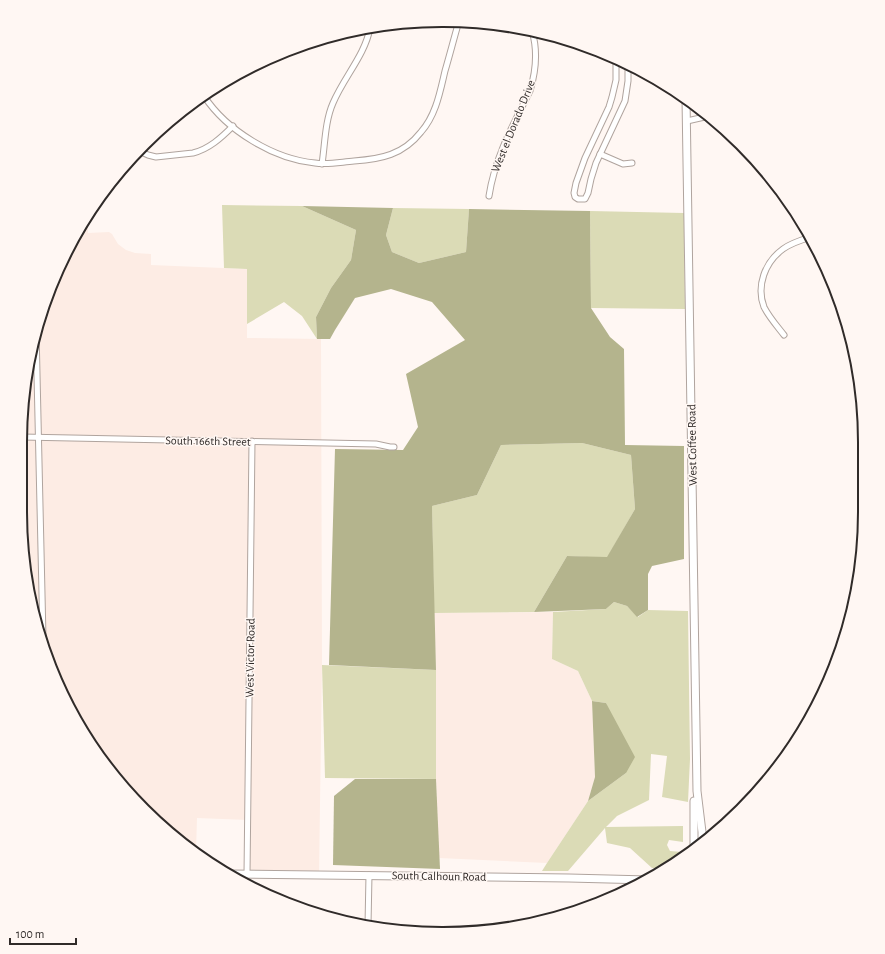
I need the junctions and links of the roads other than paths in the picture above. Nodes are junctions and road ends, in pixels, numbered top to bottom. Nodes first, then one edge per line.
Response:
1 (457, 28) edge
2 (369, 34) edge
3 (534, 37) edge
4 (616, 65) edge
5 (628, 71) edge
6 (207, 100) edge
7 (686, 107) edge
8 (701, 118) edge
9 (687, 121) junction
10 (233, 126) junction
11 (145, 154) edge
12 (600, 154) junction
13 (322, 164) junction
14 (632, 164) dead end
15 (489, 196) dead end
16 (804, 240) edge
17 (784, 335) dead end
18 (36, 355) edge
19 (27, 437) edge
20 (38, 437) junction
21 (252, 442) junction
22 (394, 447) dead end
23 (43, 624) edge
24 (697, 791) junction
25 (702, 835) edge
26 (694, 842) edge
27 (241, 874) edge
28 (247, 874) junction
29 (369, 875) junction
30 (634, 880) edge
31 (368, 920) edge

1 - 13 street
2 - 13 street
3 - 15 street, West el Dorado Drive
4 - 12 street
5 - 12 street
6 - 10 street
7 - 9 street, West Coffee Road
8 - 9 street
9 - 24 street, West Coffee Road
10 - 11 street
10 - 13 street
12 - 14 street
16 - 17 street
18 - 20 street
19 - 20 street, South 166th Street
20 - 21 street, South 166th Street
20 - 23 street
21 - 22 street, South 166th Street
21 - 28 street, West Victor Road
24 - 25 street, West Coffee Road
24 - 26 street, West Coffee Road
27 - 28 street, South Calhoun Road
28 - 29 street, South Calhoun Road
29 - 30 street, South Calhoun Road
29 - 31 street

